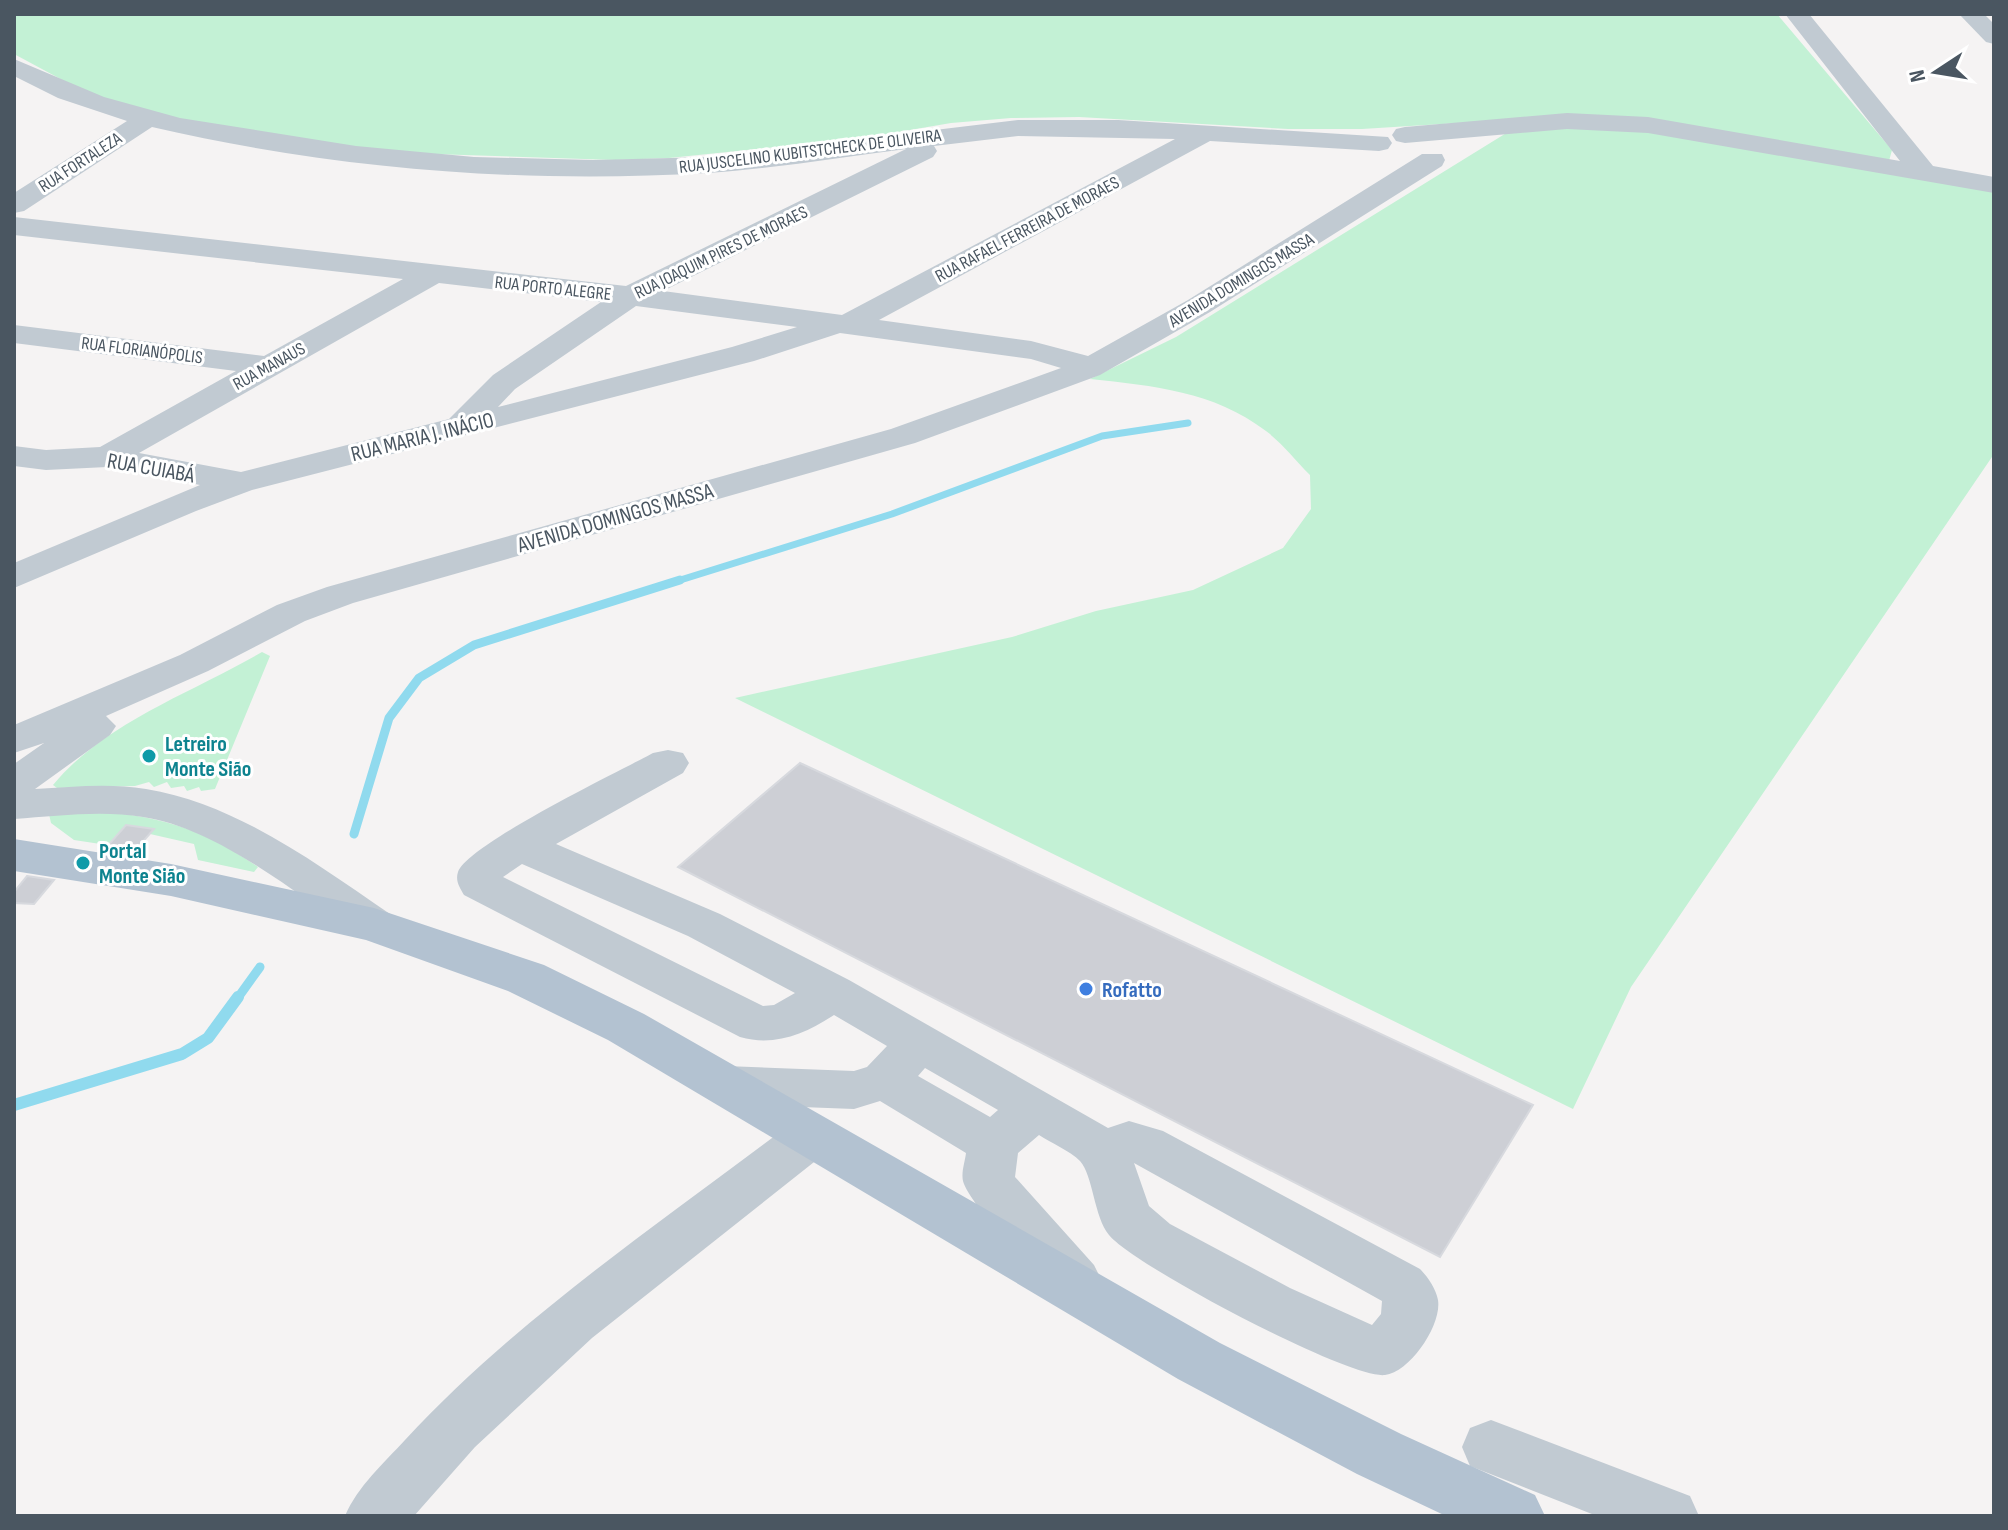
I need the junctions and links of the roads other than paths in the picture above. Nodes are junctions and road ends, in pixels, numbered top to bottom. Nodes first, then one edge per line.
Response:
1 (1797, 14) edge
2 (1971, 14) edge
3 (1994, 37) edge
4 (16, 69) edge
5 (147, 119) junction
6 (1505, 126) junction
7 (961, 133) junction
8 (1207, 133) junction
9 (1394, 146) junction
10 (1437, 157) junction
11 (1925, 174) junction
12 (1994, 185) edge
13 (14, 205) edge
14 (14, 226) edge
15 (432, 275) junction
16 (630, 296) junction
17 (843, 325) junction
18 (14, 334) edge
19 (270, 366) junction
20 (1065, 370) junction
21 (460, 426) junction
22 (107, 457) junction
23 (30, 458) edge
24 (14, 478) edge
25 (240, 483) junction
26 (14, 577) edge
27 (194, 663) junction
28 (14, 740) edge
29 (668, 763) dead end
30 (14, 784) edge
31 (14, 805) edge
32 (519, 845) junction
33 (15, 853) edge
34 (374, 925) junction
35 (832, 992) junction
36 (919, 1043) junction
37 (885, 1080) junction
38 (726, 1085) junction
39 (1036, 1108) junction
40 (810, 1137) junction
41 (993, 1144) junction
42 (1103, 1150) junction
43 (1092, 1299) junction
44 (1491, 1447) dead end
45 (375, 1516) edge
46 (1513, 1516) edge
47 (1669, 1516) edge

1 - 11 street
2 - 3 street
4 - 5 street, RUA JUSCELINO KUBITSTCHECK DE OLIVEIRA
5 - 7 street, RUA JUSCELINO KUBITSTCHECK DE OLIVEIRA
5 - 13 street, RUA FORTALEZA
6 - 9 street
6 - 10 street, AVENIDA DOMINGOS MASSA
6 - 11 street
7 - 8 street, RUA JUSCELINO KUBITSTCHECK DE OLIVEIRA
7 - 16 street, RUA JOAQUIM PIRES DE MORAES
8 - 9 street, RUA JUSCELINO KUBITSTCHECK DE OLIVEIRA
8 - 17 street, RUA RAFAEL FERREIRA DE MORAES
9 - 10 street
9 - 20 street, AVENIDA DOMINGOS MASSA
10 - 20 street, AVENIDA DOMINGOS MASSA
11 - 12 street
14 - 15 street, RUA PORTO ALEGRE
15 - 16 street, RUA PORTO ALEGRE
15 - 19 street, RUA MANAUS
16 - 17 street, RUA PORTO ALEGRE
16 - 21 street, RUA JOAQUIM PIRES DE MORAES
17 - 20 street, RUA PORTO ALEGRE
17 - 21 street, RUA MARIA J. INÁCIO
18 - 19 street, RUA FLORIANÓPOLIS
19 - 22 street, RUA MANAUS
20 - 27 street, AVENIDA DOMINGOS MASSA
21 - 25 street, RUA MARIA J. INÁCIO
22 - 23 street, RUA CUIABÁ
22 - 25 street, RUA CUIABÁ
23 - 24 street
25 - 26 street, RUA MARIA J. INÁCIO
27 - 28 street, AVENIDA DOMINGOS MASSA
27 - 30 street, AVENIDA DOMINGOS MASSA
29 - 32 street
31 - 34 street
32 - 35 street
32 - 35 street
33 - 34 main road
34 - 38 main road
35 - 36 street
36 - 37 street
36 - 39 street
37 - 38 street
37 - 41 street
38 - 40 main road
39 - 41 street
39 - 42 street
40 - 43 main road
40 - 45 street
41 - 43 street
42 - 42 street
43 - 46 main road
44 - 47 street

